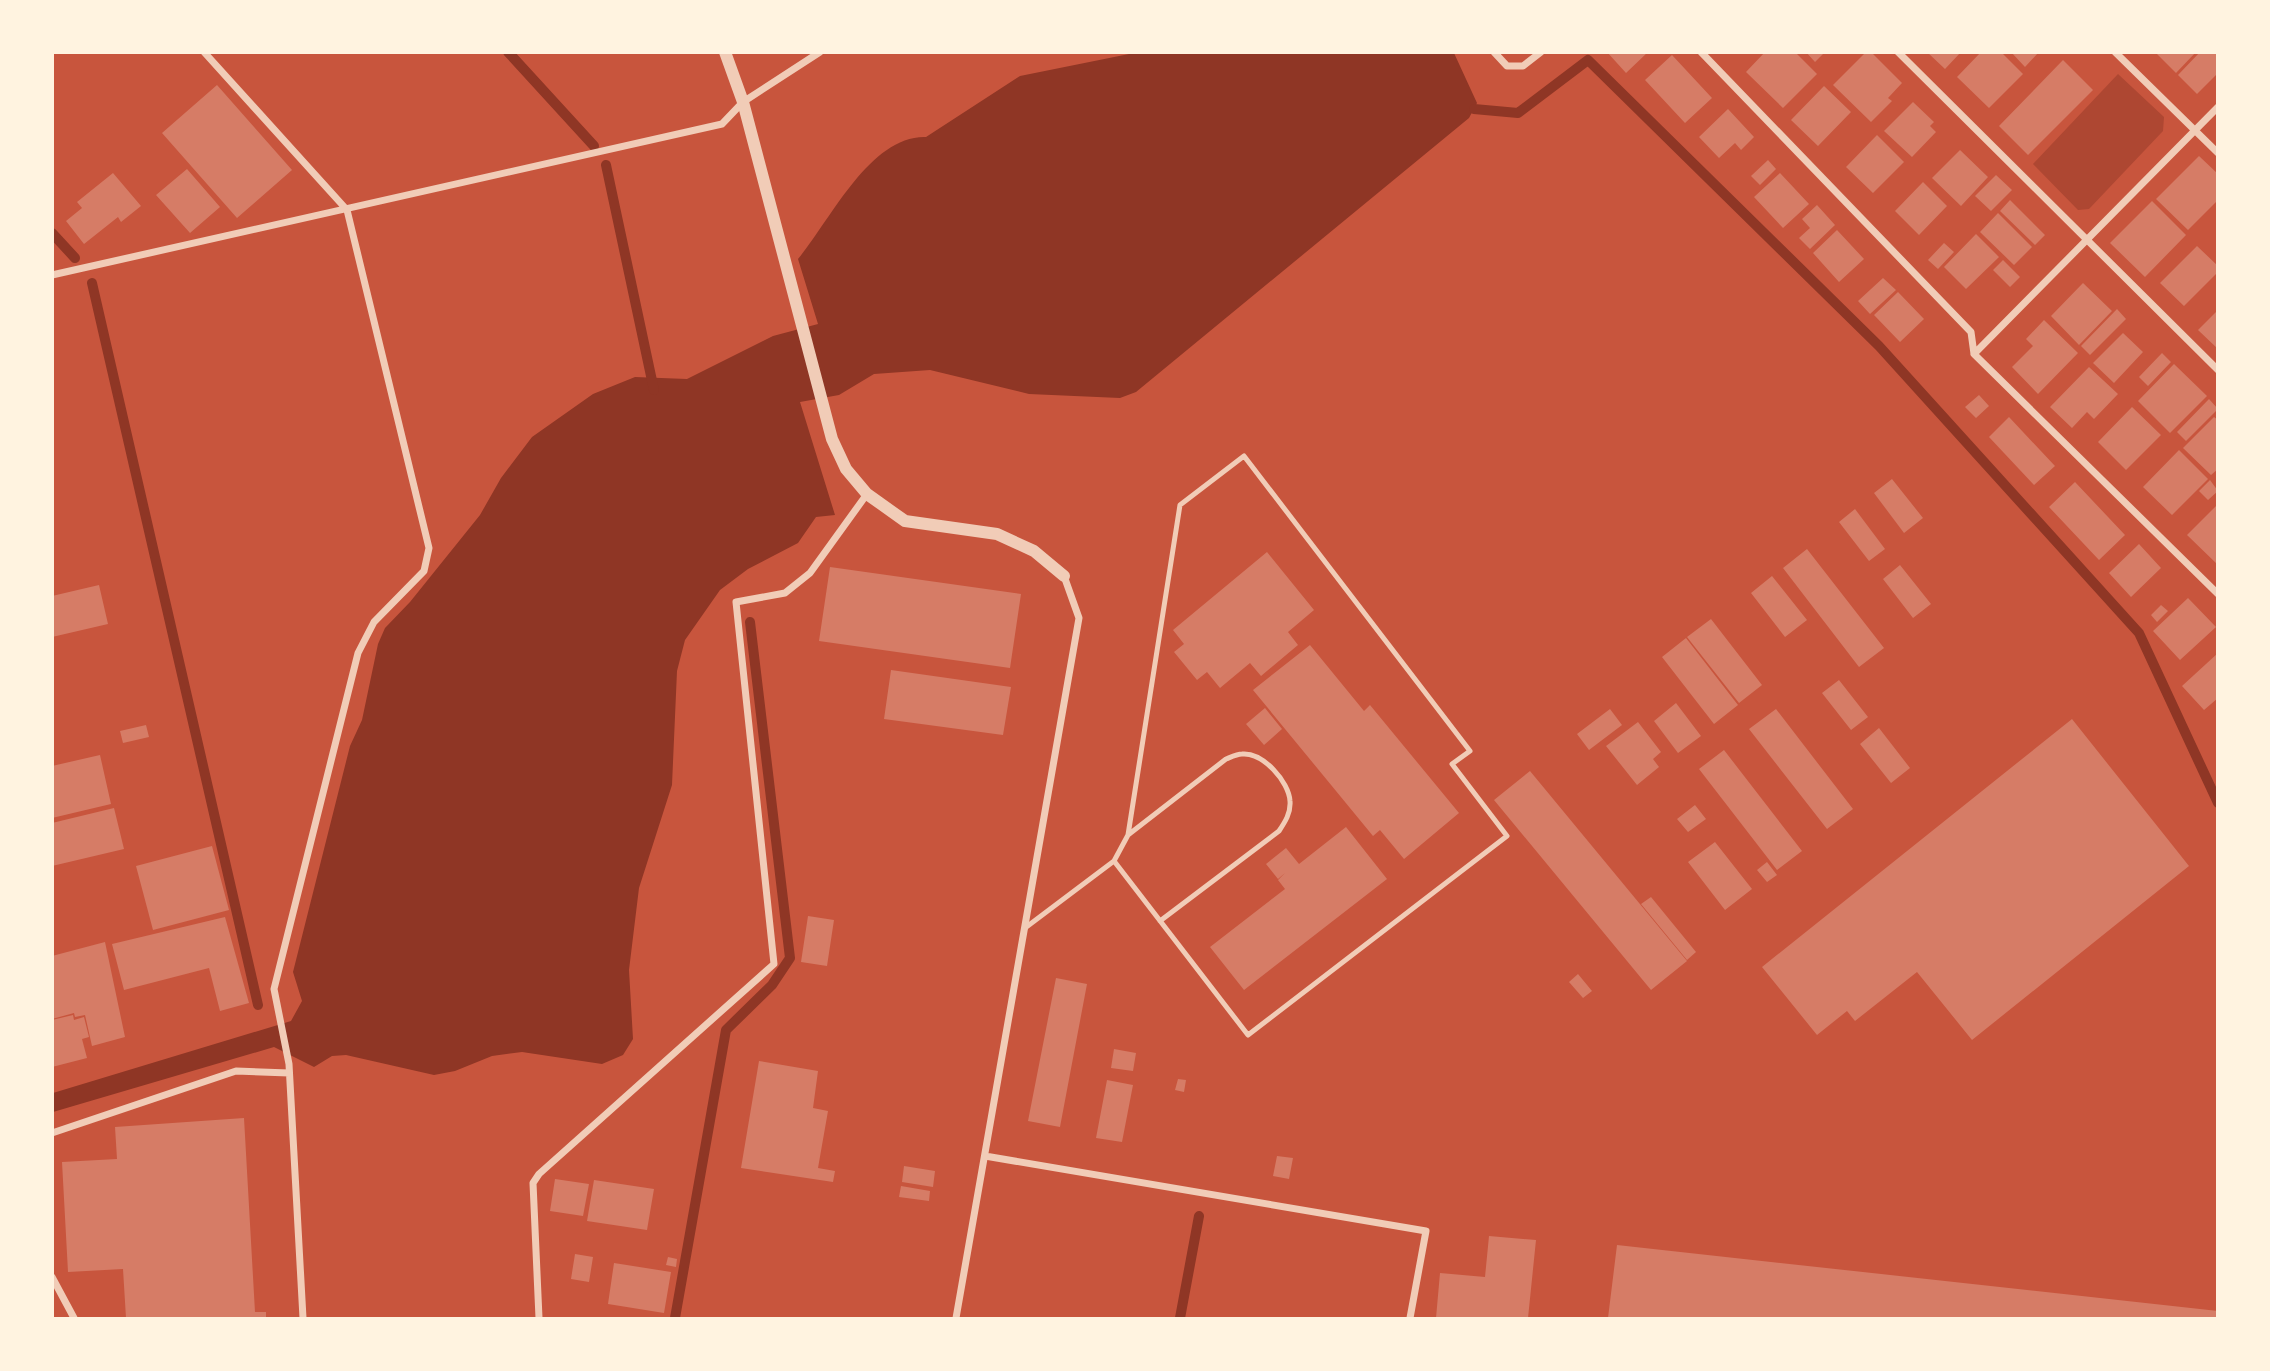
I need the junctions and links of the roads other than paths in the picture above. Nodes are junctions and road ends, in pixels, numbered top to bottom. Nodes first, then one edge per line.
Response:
1 (204, 52) edge
2 (725, 52) edge
3 (820, 52) edge
4 (1494, 52) edge
5 (1541, 52) edge
6 (1701, 52) edge
7 (1898, 52) edge
8 (2115, 52) edge
9 (743, 102) junction
10 (2217, 107) edge
11 (2194, 131) junction
12 (2217, 153) edge
13 (347, 211) junction
14 (2087, 240) junction
15 (52, 275) edge
16 (1974, 354) junction
17 (2217, 370) edge
18 (867, 494) junction
19 (1064, 576) joint
20 (2217, 594) edge
21 (1128, 835) junction
22 (1114, 861) junction
23 (1160, 921) junction
24 (1025, 928) junction
25 (289, 1073) junction
26 (52, 1133) edge
27 (985, 1156) junction
28 (52, 1277) edge
29 (74, 1318) edge
30 (303, 1318) edge
31 (540, 1318) edge
32 (956, 1318) edge
33 (1410, 1318) edge

1 - 13 street
2 - 9 street
3 - 9 street
4 - 5 street
6 - 16 street
7 - 14 street
8 - 11 street
9 - 13 street
9 - 18 street
10 - 11 street
11 - 12 street
11 - 14 street
13 - 15 street
13 - 25 street
14 - 16 street
14 - 17 street
16 - 20 street
18 - 19 street
18 - 31 street
19 - 24 street
21 - 22 lane
21 - 23 lane
21 - 23 lane
22 - 23 lane
22 - 24 lane
24 - 27 street
25 - 26 street
25 - 30 street
27 - 32 street
27 - 33 street
28 - 29 street

